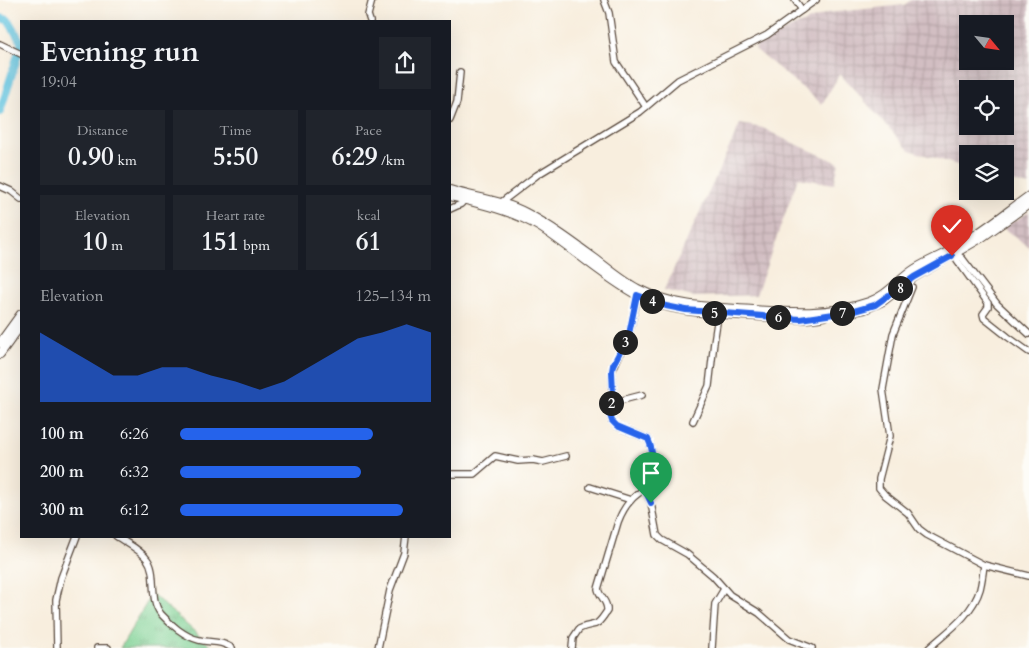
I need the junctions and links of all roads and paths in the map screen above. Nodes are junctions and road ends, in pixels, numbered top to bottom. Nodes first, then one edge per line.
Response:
1 (372, 0) edge
2 (604, 0) edge
3 (795, 0) edge
4 (816, 0) edge
5 (802, 10) junction
6 (370, 20) edge
7 (0, 44) edge
8 (20, 54) edge
9 (460, 72) dead end
10 (646, 107) junction
11 (451, 116) edge
12 (0, 186) edge
13 (451, 190) edge
14 (451, 196) edge
15 (1029, 196) edge
16 (20, 197) edge
17 (467, 197) junction
18 (1029, 204) edge
19 (498, 205) junction
20 (451, 209) edge
21 (955, 253) junction
22 (906, 280) junction
23 (638, 292) junction
24 (719, 311) junction
25 (20, 315) edge
26 (20, 326) edge
27 (1029, 334) edge
28 (0, 343) edge
29 (1029, 352) edge
30 (0, 354) edge
31 (642, 395) dead end
32 (611, 403) junction
33 (693, 421) dead end
34 (566, 456) dead end
35 (451, 474) edge
36 (590, 488) dead end
37 (644, 488) junction
38 (631, 500) junction
39 (76, 538) edge
40 (119, 538) edge
41 (406, 538) edge
42 (984, 566) junction
43 (1029, 576) edge
44 (724, 589) junction
45 (56, 648) edge
46 (97, 648) edge
47 (108, 648) edge
48 (232, 648) edge
49 (378, 648) edge
50 (572, 648) edge
51 (712, 648) edge
52 (812, 648) edge
53 (929, 648) edge

1 - 6 street
2 - 10 street
3 - 5 street
4 - 5 street
5 - 10 street
7 - 8 street
9 - 11 street
10 - 19 street
12 - 16 street
13 - 17 main road
14 - 17 main road
15 - 21 main road
17 - 19 main road
17 - 20 street
18 - 21 main road
19 - 23 main road
21 - 22 main road
21 - 27 street
21 - 29 street
22 - 24 main road
22 - 42 street
23 - 24 main road
23 - 32 street
24 - 33 street
25 - 28 main road
26 - 30 main road
31 - 32 street
32 - 37 street
34 - 35 street
36 - 38 street
37 - 38 street
37 - 44 street
38 - 50 street
39 - 45 street
40 - 48 street
41 - 49 street
42 - 43 street
42 - 53 street
44 - 51 street
44 - 52 street
46 - 47 street

